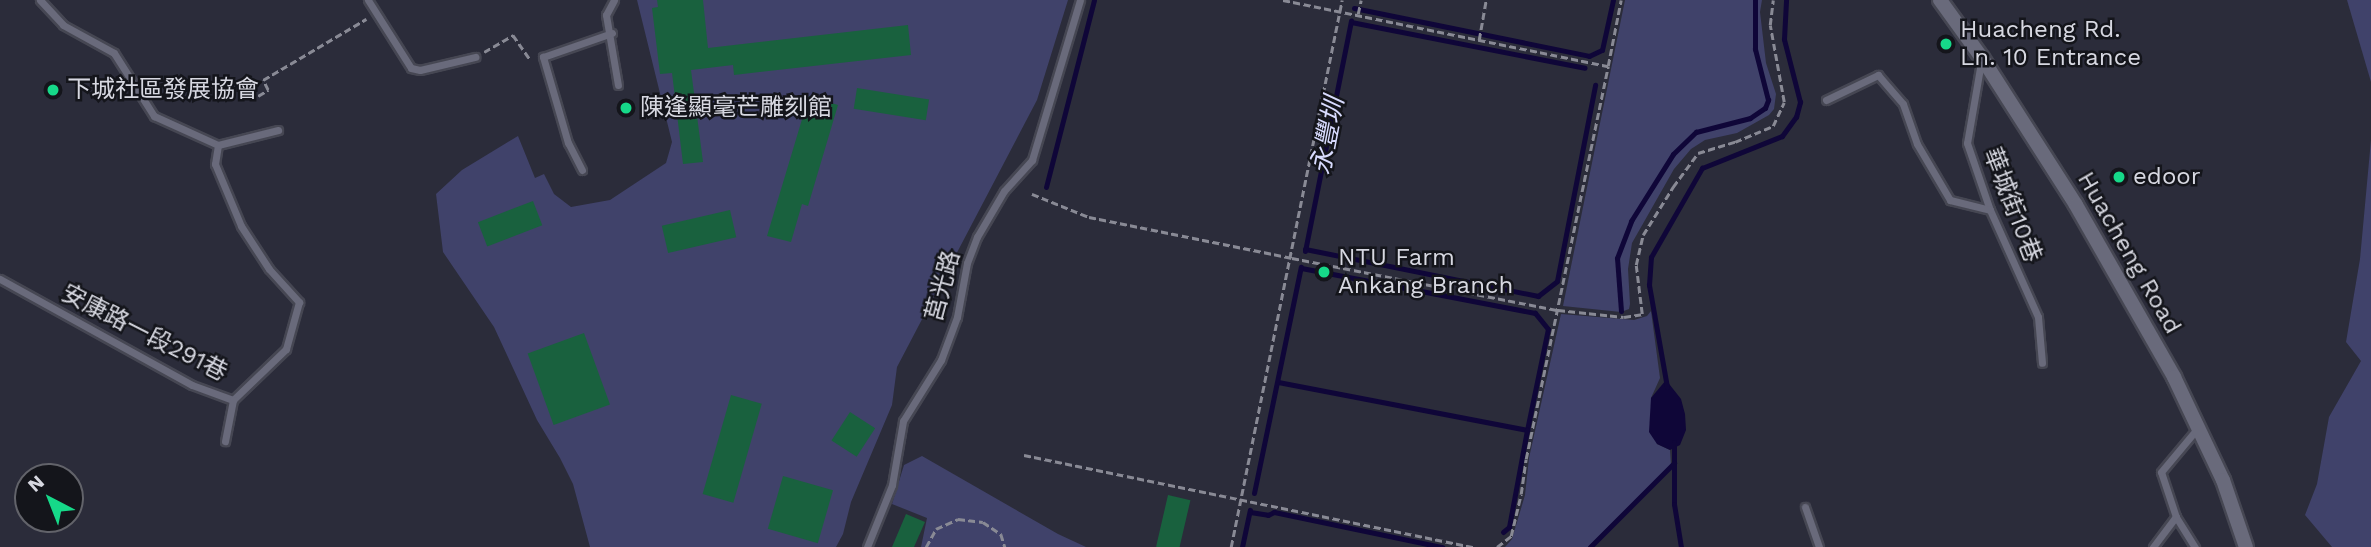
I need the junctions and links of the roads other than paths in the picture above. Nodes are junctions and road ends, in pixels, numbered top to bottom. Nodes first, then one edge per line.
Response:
1 (40, 0) edge
2 (368, 0) edge
3 (614, 0) edge
4 (1080, 0) edge
5 (1940, 0) edge
6 (612, 33) junction
7 (475, 57) road end
8 (1982, 58) junction
9 (618, 85) dead end
10 (1826, 100) dead end
11 (278, 130) dead end
12 (218, 145) junction
13 (582, 170) dead end
14 (1990, 211) junction
15 (0, 279) edge
16 (2042, 363) dead end
17 (233, 400) junction
18 (2198, 428) junction
19 (225, 441) dead end
20 (1805, 507) dead end
21 (2176, 517) junction
22 (866, 547) edge
23 (1819, 547) edge
24 (2153, 547) edge
25 (2195, 547) edge
26 (2246, 547) edge

1 - 12 lane
2 - 7 lane
3 - 6 lane
4 - 22 lane, 莒光路
5 - 8 street, Huacheng Road
6 - 9 lane
6 - 13 lane
8 - 14 lane, 華城街10巷
8 - 18 street, Huacheng Road
10 - 14 lane
11 - 12 lane
12 - 17 lane
14 - 16 lane, 華城街10巷
15 - 17 lane, 安康路一段291巷
17 - 19 lane, 安康路一段291巷
18 - 21 lane
18 - 26 street, Huacheng Road
20 - 23 lane
21 - 24 lane
21 - 25 lane

